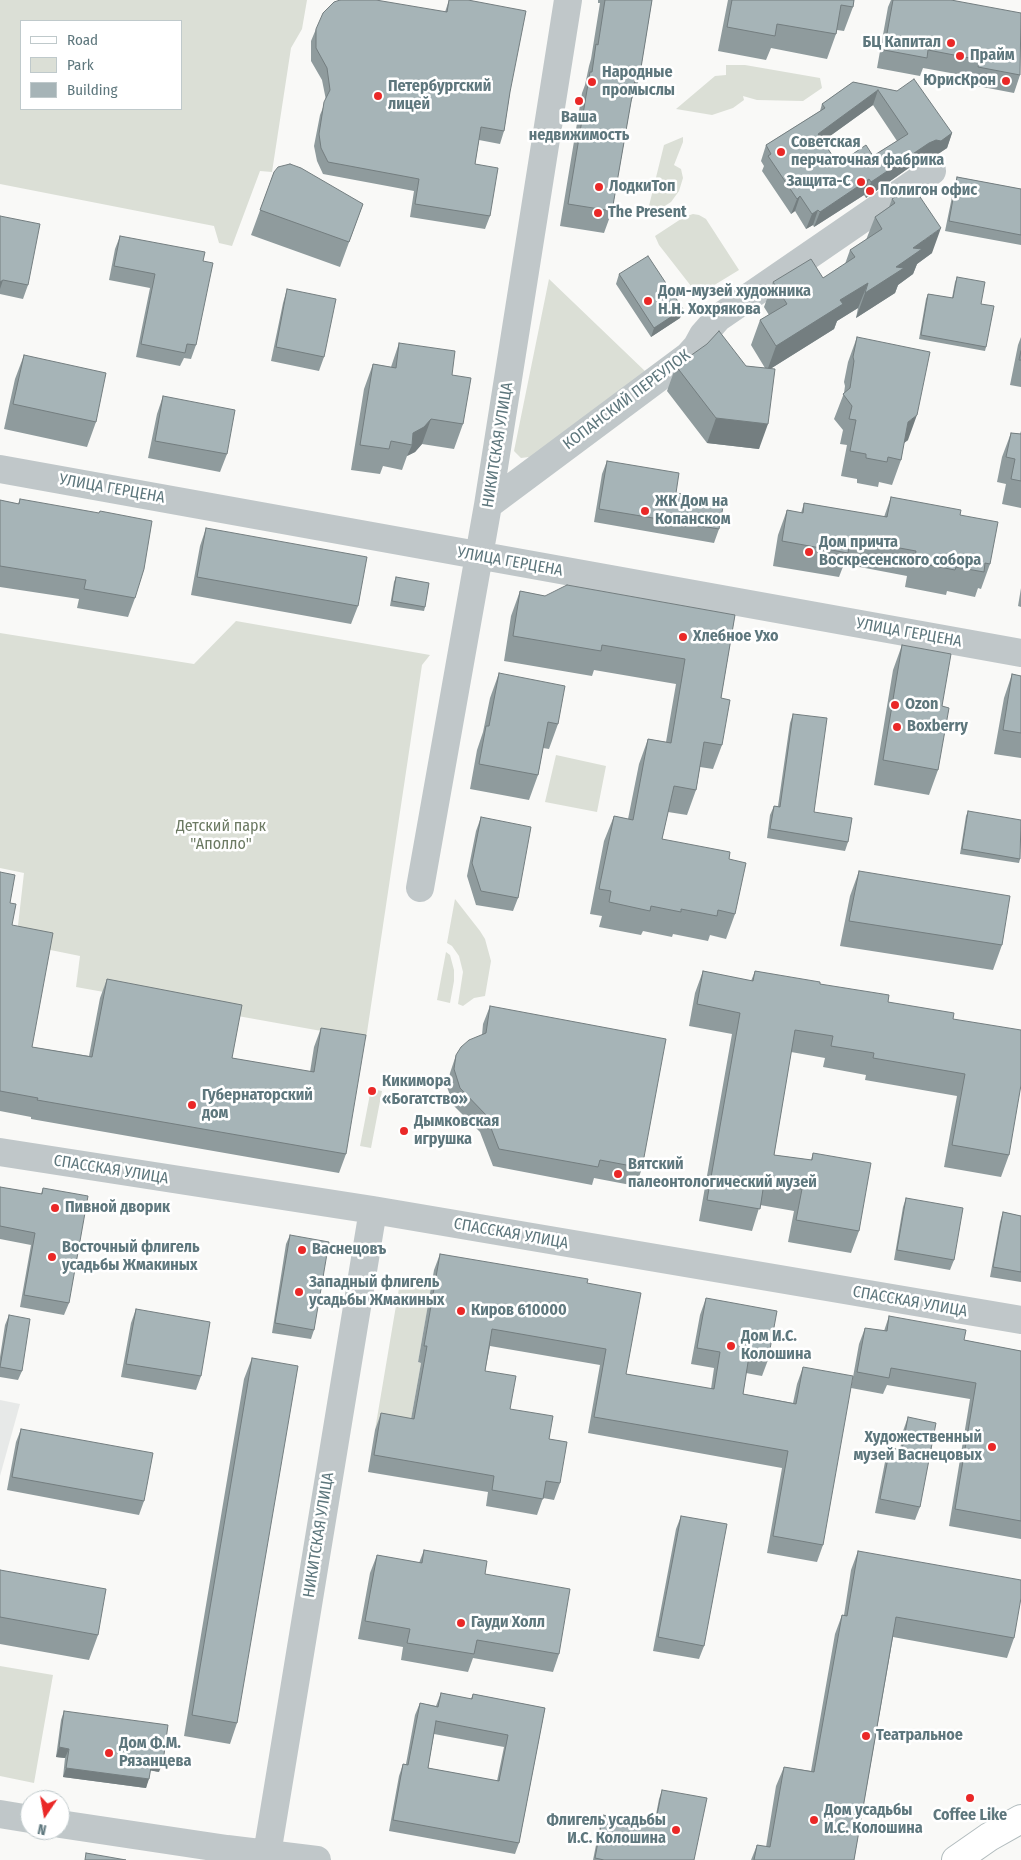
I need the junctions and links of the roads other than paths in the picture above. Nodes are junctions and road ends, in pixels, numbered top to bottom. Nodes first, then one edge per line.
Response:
1 (568, 0) edge
2 (932, 171) dead end
3 (0, 469) edge
4 (488, 505) junction
5 (479, 556) junction
6 (1021, 653) edge
7 (420, 888) dead end
8 (0, 1152) edge
9 (373, 1210) junction
10 (1021, 1320) edge
11 (0, 1814) edge
12 (20, 1817) edge
13 (1021, 1819) edge
14 (70, 1826) edge
15 (266, 1857) edge
16 (317, 1860) edge
17 (956, 1860) edge

1 - 4 street, НИКИТСКАЯ УЛИЦА
2 - 4 street, КОПАНСКИЙ ПЕРЕУЛОК
3 - 5 street, УЛИЦА ГЕРЦЕНА
4 - 5 street, НИКИТСКАЯ УЛИЦА
5 - 6 street, УЛИЦА ГЕРЦЕНА
5 - 7 street, НИКИТСКАЯ УЛИЦА
8 - 9 street, СПАССКАЯ УЛИЦА
9 - 10 street, СПАССКАЯ УЛИЦА
9 - 15 street, НИКИТСКАЯ УЛИЦА
11 - 12 street
13 - 17 main road
14 - 15 street
15 - 16 street

